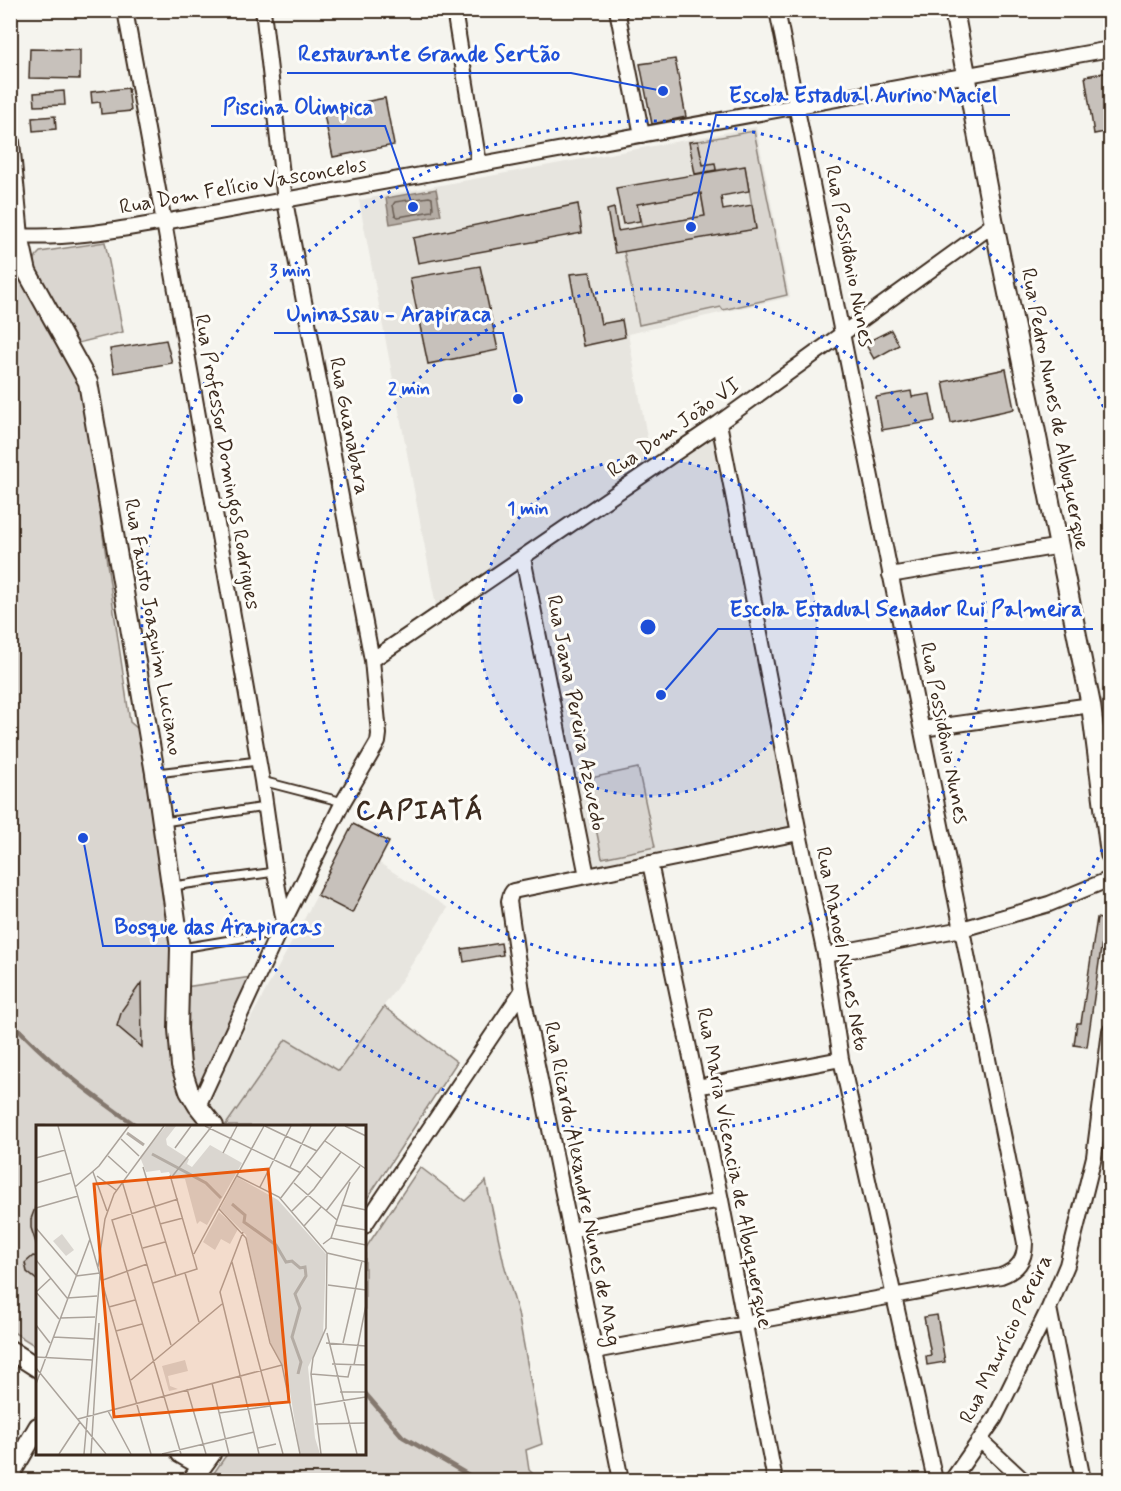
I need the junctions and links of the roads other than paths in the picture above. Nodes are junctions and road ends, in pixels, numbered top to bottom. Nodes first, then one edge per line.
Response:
1 (125, 10) edge
2 (263, 10) edge
3 (454, 10) edge
4 (616, 10) edge
5 (777, 10) edge
6 (954, 10) edge
7 (1110, 49) edge
8 (966, 74) junction
9 (798, 105) junction
10 (642, 135) junction
11 (10, 142) edge
12 (478, 164) junction
13 (285, 201) junction
14 (164, 222) junction
15 (994, 224) junction
16 (19, 236) junction
17 (843, 335) junction
18 (719, 423) junction
19 (1060, 546) junction
20 (523, 558) junction
21 (890, 575) junction
22 (372, 660) junction
23 (1091, 705) junction
24 (922, 729) junction
25 (258, 761) junction
26 (154, 773) junction
27 (262, 781) junction
28 (343, 802) junction
29 (265, 807) junction
30 (161, 823) junction
31 (799, 833) junction
32 (1110, 854) edge
33 (650, 863) junction
34 (275, 872) junction
35 (587, 876) junction
36 (1110, 879) edge
37 (171, 886) junction
38 (282, 927) junction
39 (962, 929) junction
40 (180, 948) junction
41 (825, 955) junction
42 (522, 991) junction
43 (1110, 1031) edge
44 (842, 1059) junction
45 (697, 1087) junction
46 (198, 1106) junction
47 (213, 1125) edge
48 (721, 1200) junction
49 (366, 1223) edge
50 (570, 1230) junction
51 (893, 1295) junction
52 (1049, 1308) junction
53 (744, 1324) junction
54 (10, 1350) edge
55 (594, 1351) junction
56 (36, 1367) edge
57 (36, 1430) edge
58 (980, 1440) junction
59 (183, 1455) edge
60 (202, 1467) edge
61 (10, 1475) edge
62 (621, 1480) edge
63 (775, 1480) edge
64 (935, 1480) edge
65 (952, 1480) edge
66 (1023, 1480) edge
67 (1083, 1480) edge

1 - 14 street, Rua Professor Domingos Rodrigues
2 - 13 street, Rua Guanabara
3 - 12 street
4 - 10 street
5 - 9 street, Rua Possidônio Nunes
6 - 8 street, Rua Pedro Nunes de Albuquerque
7 - 8 street, Rua Dom Felício Vasconcelos
8 - 9 street, Rua Dom Felício Vasconcelos
8 - 15 street, Rua Pedro Nunes de Albuquerque
9 - 10 street, Rua Dom Felício Vasconcelos
9 - 17 street, Rua Possidônio Nunes
10 - 12 street, Rua Dom Felício Vasconcelos
11 - 16 street, Rua Fausto Joaquim Luciano
12 - 13 street, Rua Dom Felício Vasconcelos
13 - 14 street, Rua Dom Felício Vasconcelos
13 - 22 street, Rua Guanabara
14 - 16 street, Rua Dom Felício Vasconcelos
14 - 25 street, Rua Professor Domingos Rodrigues
15 - 17 street, Rua Dom João VI
15 - 19 street, Rua Pedro Nunes de Albuquerque
16 - 26 street, Rua Fausto Joaquim Luciano
17 - 18 street, Rua Dom João VI
17 - 21 street, Rua Possidônio Nunes
18 - 20 street, Rua Dom João VI
18 - 31 street, Rua Manoel Nunes Neto
19 - 21 street
19 - 23 street, Rua Pedro Nunes de Albuquerque
20 - 22 street, Rua Dom João VI
20 - 35 street, Rua Joana Pereira Azevedo
21 - 24 street, Rua Possidônio Nunes
22 - 28 street, Rua Guanabara
23 - 24 street
23 - 32 street, Rua Pedro Nunes de Albuquerque
24 - 39 street, Rua Possidônio Nunes
25 - 26 lane
25 - 27 street, Rua Professor Domingos Rodrigues
26 - 30 street, Rua Fausto Joaquim Luciano
27 - 28 lane
27 - 29 street, Rua Professor Domingos Rodrigues
28 - 38 street
29 - 30 lane
29 - 34 street, Rua Professor Domingos Rodrigues
30 - 37 street, Rua Fausto Joaquim Luciano
31 - 33 street
31 - 41 street, Rua Manoel Nunes Neto
33 - 35 street
33 - 45 street, Rua Maria Vicencia de Albuquerque
34 - 37 lane
34 - 38 street, Rua Professor Domingos Rodrigues
35 - 42 street, Rua Ricardo Alexandre Nunes de Mag
36 - 39 street
37 - 40 street, Rua Fausto Joaquim Luciano
38 - 40 lane
38 - 46 street
39 - 41 street
39 - 51 street, Rua Possidônio Nunes
40 - 46 street, Rua Fausto Joaquim Luciano
41 - 44 street, Rua Manoel Nunes Neto
42 - 49 street
42 - 50 street, Rua Ricardo Alexandre Nunes de Mag
43 - 52 street, Rua Maurício Pereira
44 - 45 street
44 - 51 street, Rua Manoel Nunes Neto
45 - 48 street, Rua Maria Vicencia de Albuquerque
46 - 47 street, Rua Fausto Joaquim Luciano
48 - 50 street
48 - 53 street, Rua Maria Vicencia de Albuquerque
50 - 55 street, Rua Ricardo Alexandre Nunes de Mag
51 - 53 street
51 - 64 street, Rua Manoel Nunes Neto
52 - 58 street, Rua Maurício Pereira
52 - 67 street
53 - 55 street
53 - 63 street, Rua Maria Vicencia de Albuquerque
54 - 56 street
55 - 62 street, Rua Ricardo Alexandre Nunes de Mag
57 - 61 street
58 - 65 street, Rua Maurício Pereira
58 - 66 street
59 - 60 street

